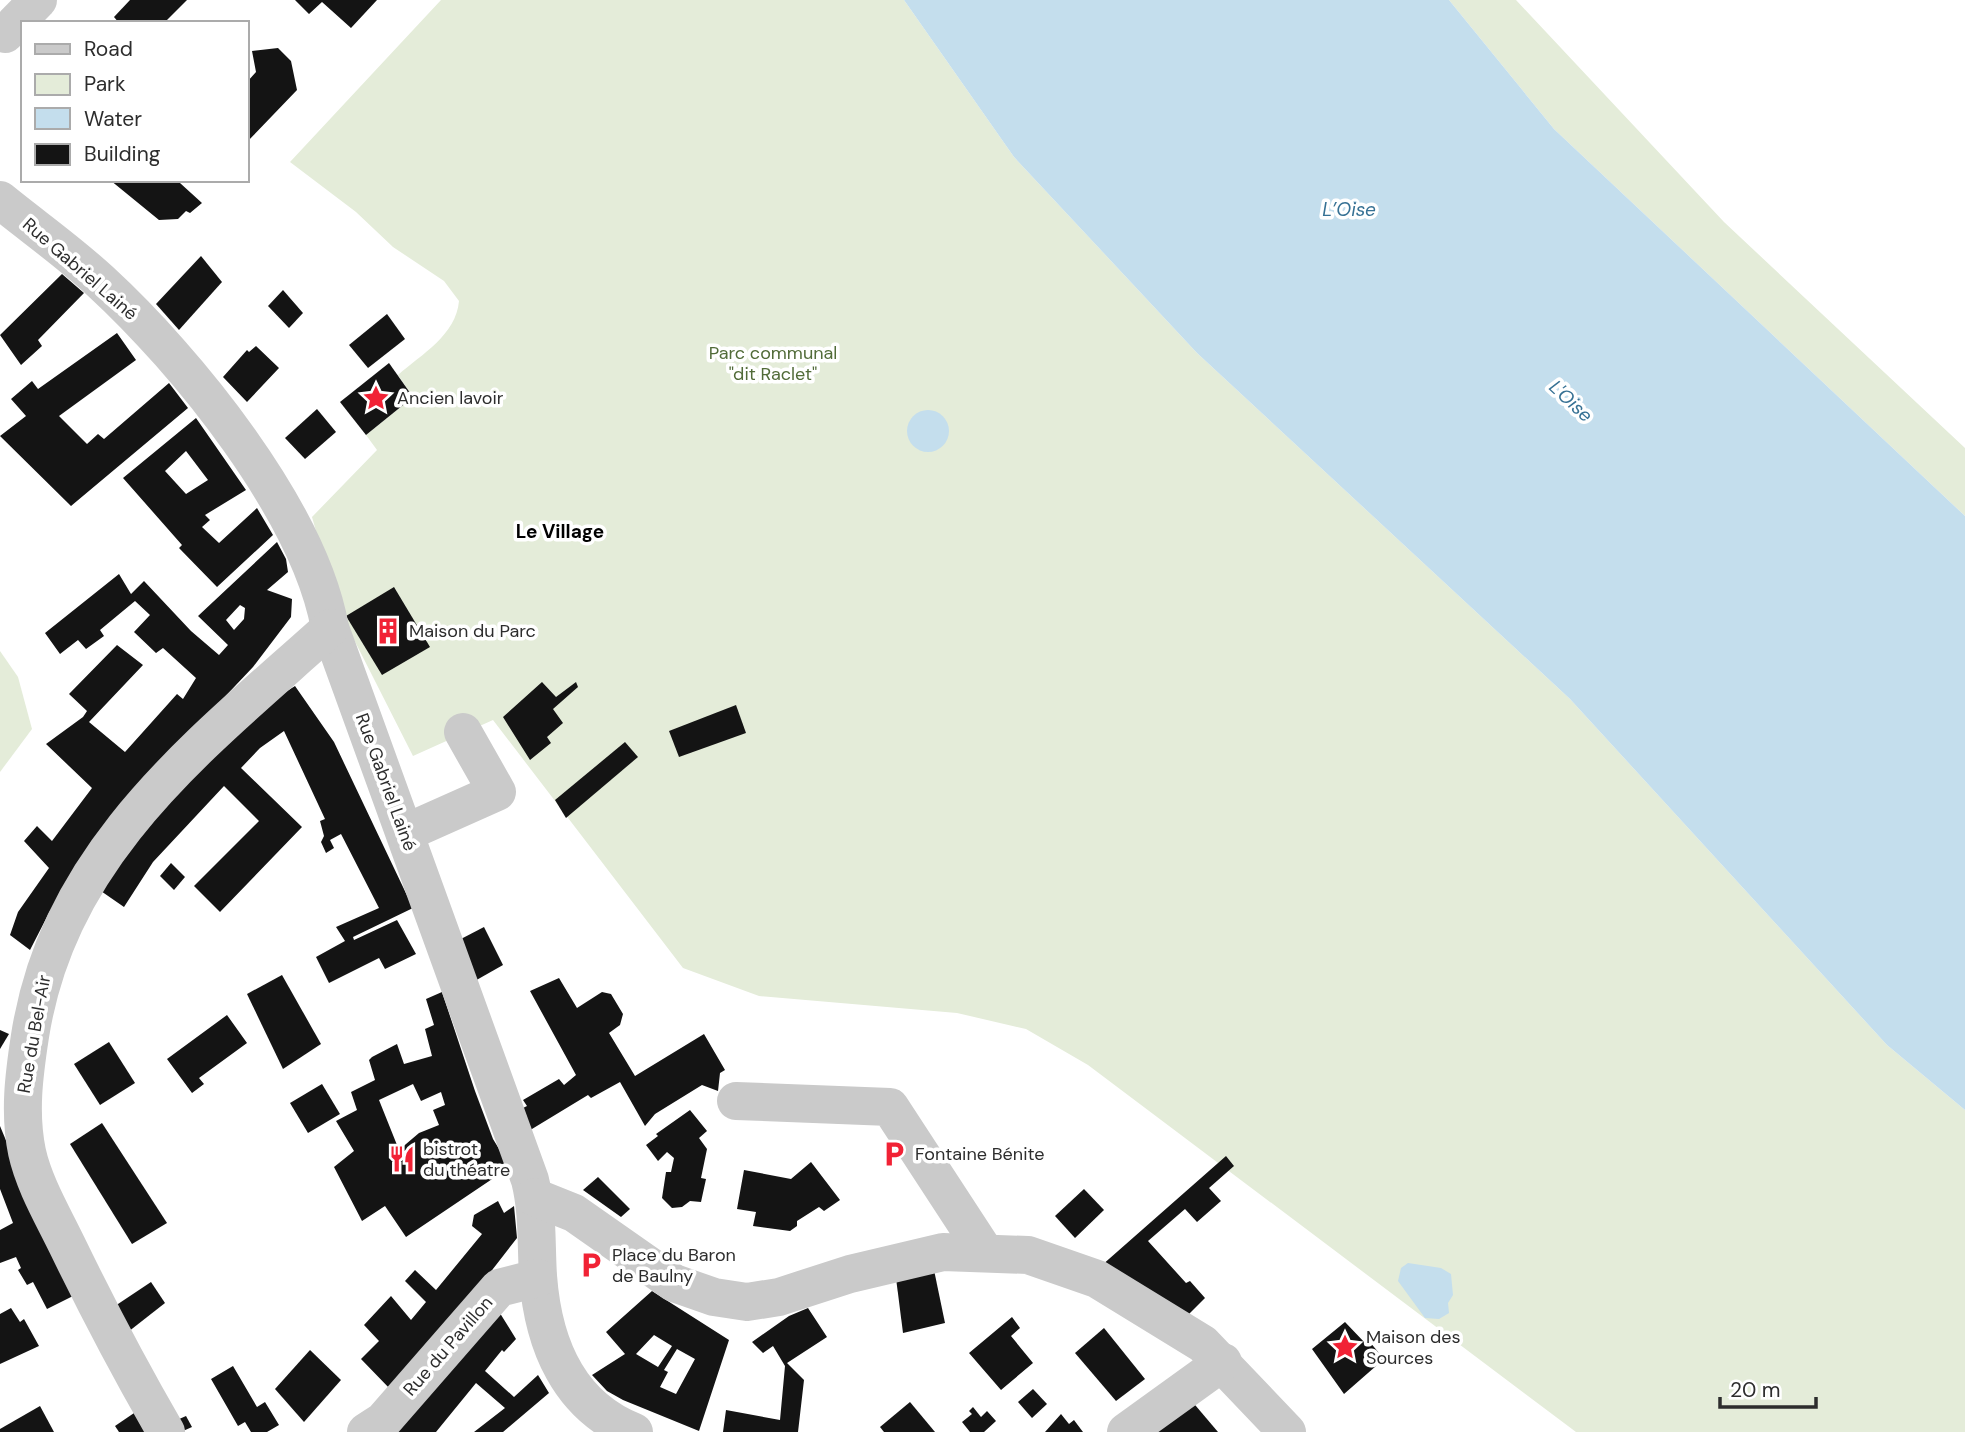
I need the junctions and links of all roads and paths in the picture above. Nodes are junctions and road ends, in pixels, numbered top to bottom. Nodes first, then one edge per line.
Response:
1 (38, 0) edge
2 (2, 36) edge
3 (0, 200) edge
4 (330, 628) junction
5 (463, 732) dead end
6 (405, 833) junction
7 (11, 1100) edge
8 (736, 1101) dead end
9 (534, 1198) junction
10 (985, 1251) junction
11 (538, 1278) junction
12 (1223, 1362) junction
13 (166, 1432) edge
14 (366, 1432) edge
15 (634, 1432) edge
16 (1126, 1432) edge
17 (1287, 1432) edge

1 - 2 street
3 - 4 street, Rue Gabriel Lainé
4 - 6 street, Rue Gabriel Lainé
4 - 7 street, Rue du Bel-Air
5 - 6 street
6 - 9 street, Rue Gabriel Lainé
7 - 13 street, Rue du Bel-Air
8 - 10 street
9 - 10 street
9 - 11 street, Rue Gabriel Lainé
10 - 12 street
11 - 14 street, Rue du Pavillon
11 - 15 street, Rue Gabriel Lainé
12 - 16 street
12 - 17 street

